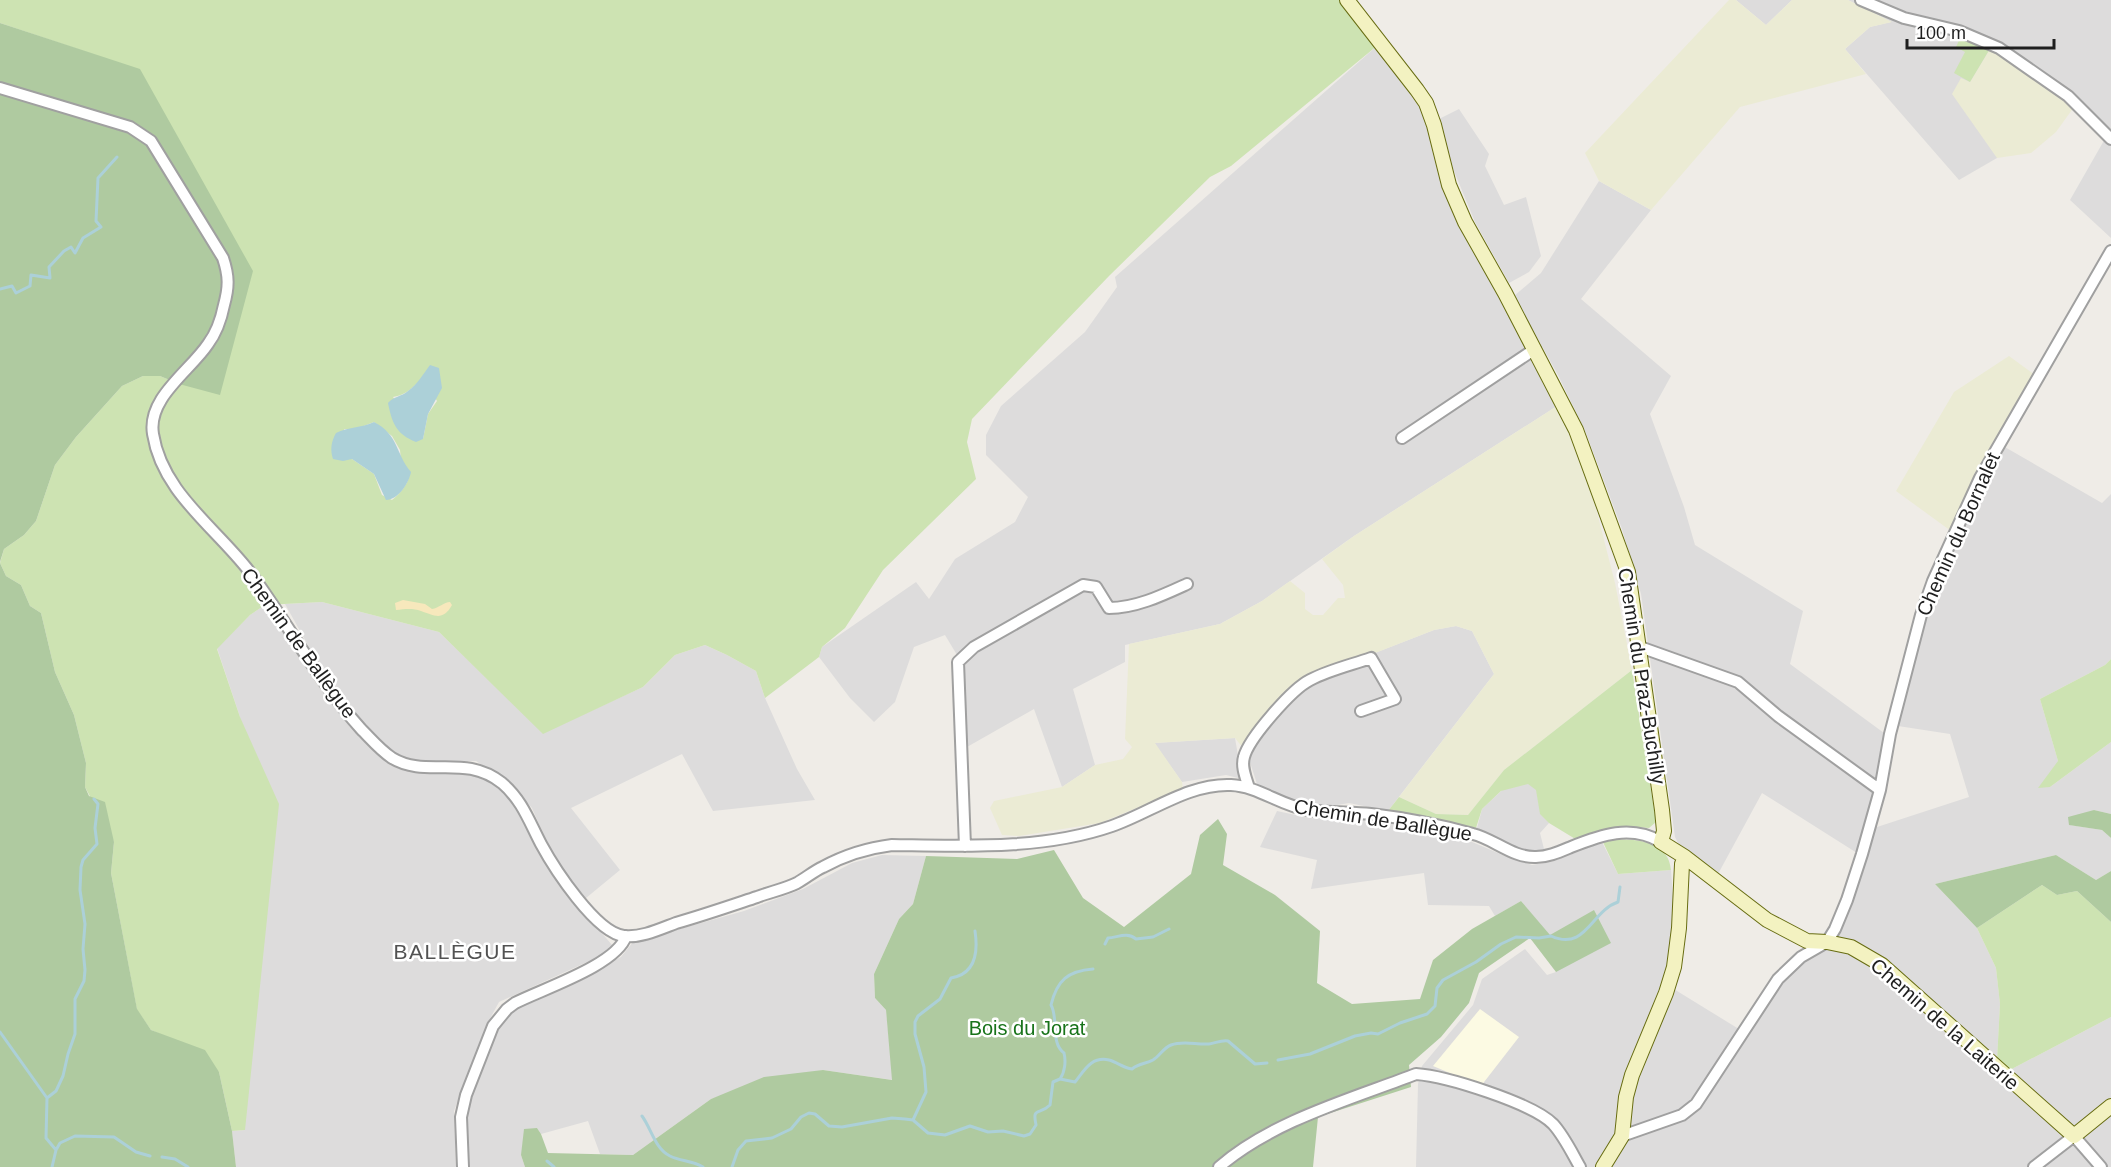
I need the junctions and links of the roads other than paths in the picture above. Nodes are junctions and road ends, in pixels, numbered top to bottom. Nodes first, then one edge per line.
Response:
1 (1347, 0) edge
2 (1861, 0) edge
3 (0, 88) edge
4 (2111, 139) edge
5 (2111, 252) edge
6 (1534, 349) junction
7 (1402, 438) dead end
8 (1186, 584) dead end
9 (1640, 647) junction
10 (1361, 711) dead end
11 (1249, 788) junction
12 (1880, 790) junction
13 (1661, 842) junction
14 (965, 846) junction
15 (1685, 857) junction
16 (626, 936) junction
17 (1827, 942) junction
18 (2111, 1106) edge
19 (1622, 1136) junction
20 (2074, 1136) junction
21 (463, 1167) edge
22 (1219, 1167) edge
23 (1580, 1167) edge
24 (1603, 1167) edge
25 (2034, 1167) edge
26 (2102, 1167) edge

1 - 6 street, Chemin du Praz-Buchilly
2 - 4 street
3 - 16 street, Chemin de Ballègue
5 - 12 street, Chemin du Bornalet
6 - 7 street
6 - 9 street, Chemin du Praz-Buchilly
8 - 14 street
9 - 12 street
9 - 13 street, Chemin du Praz-Buchilly
10 - 11 street
11 - 13 street, Chemin de Ballègue
11 - 14 street, Chemin de Ballègue
12 - 17 street, Chemin du Bornalet
13 - 15 street, Chemin de Ballègue
14 - 16 street, Chemin de Ballègue
15 - 17 street, Chemin de la Laiterie
15 - 19 street
16 - 21 street
17 - 19 street
17 - 20 street, Chemin de la Laiterie
18 - 20 street
19 - 24 street
20 - 25 street
20 - 26 street
22 - 23 street

